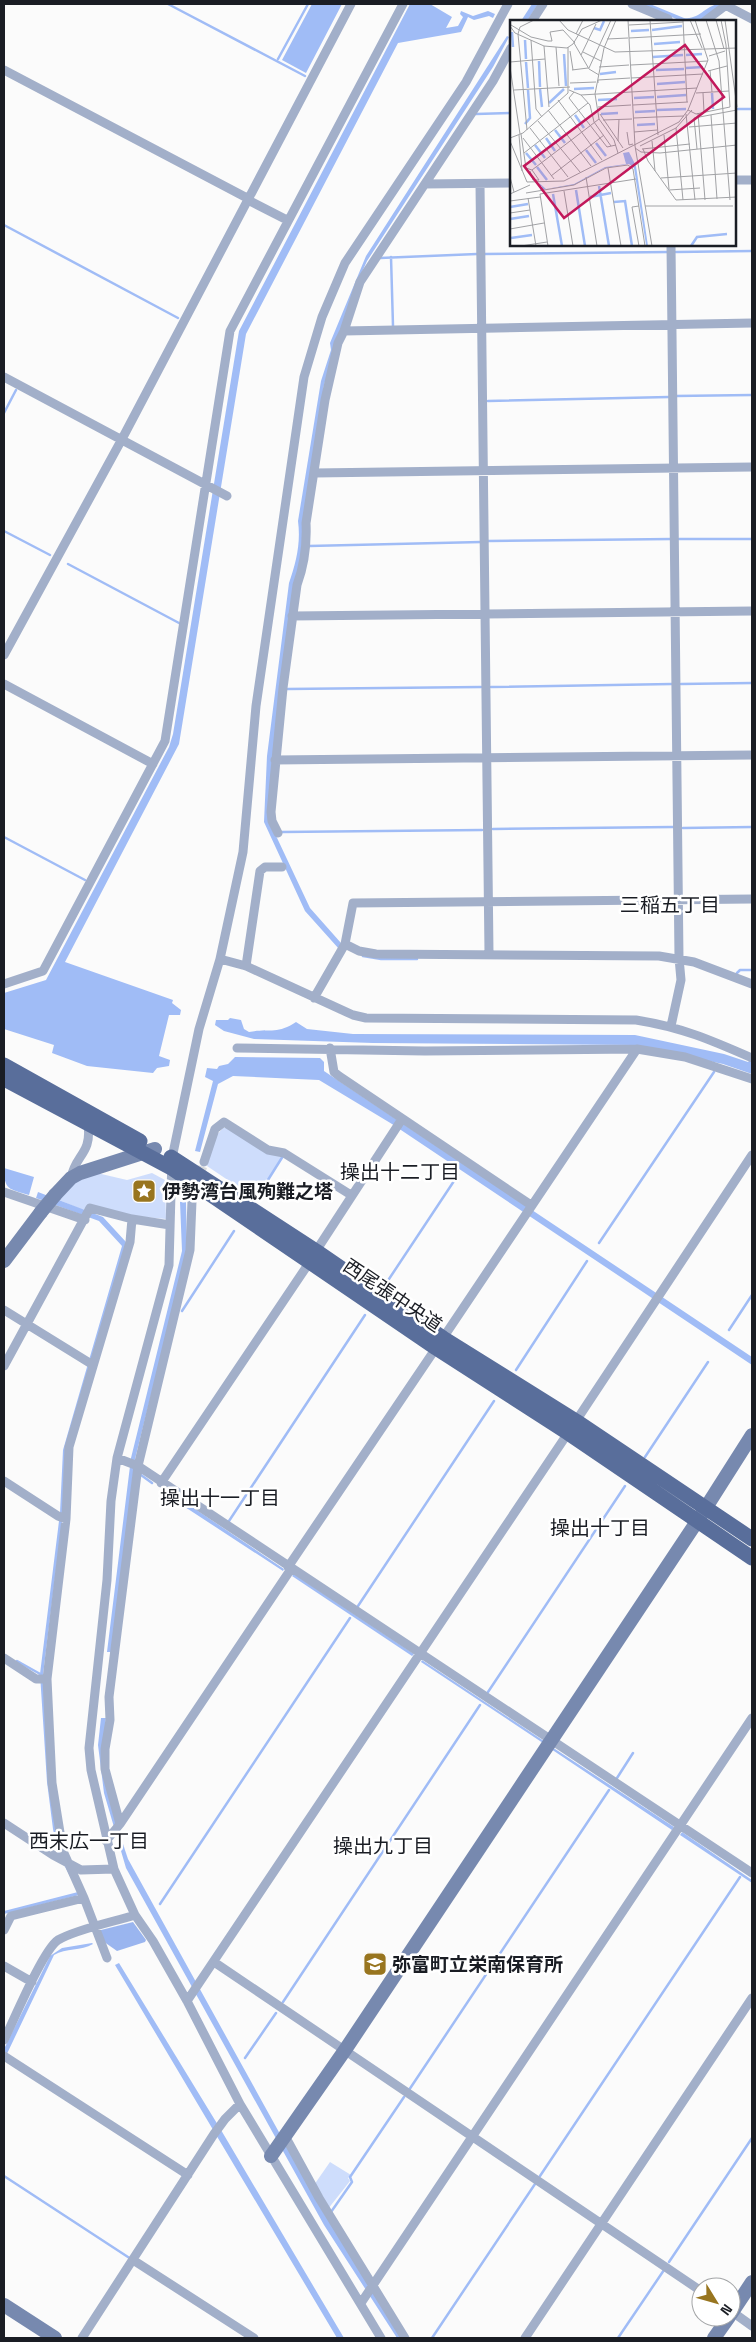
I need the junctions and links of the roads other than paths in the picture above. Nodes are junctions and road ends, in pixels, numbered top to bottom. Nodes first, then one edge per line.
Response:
1 (351, 4) edge
2 (403, 4) edge
3 (508, 4) edge
4 (543, 4) edge
5 (632, 4) edge
6 (752, 19) edge
7 (533, 20) edge
8 (667, 20) edge
9 (706, 20) edge
10 (510, 50) edge
11 (4, 70) edge
12 (736, 180) edge
13 (752, 180) edge
14 (510, 183) edge
15 (425, 184) junction
16 (480, 184) junction
17 (248, 200) junction
18 (287, 220) junction
19 (671, 246) edge
20 (752, 323) edge
21 (672, 324) junction
22 (481, 328) junction
23 (344, 331) junction
24 (4, 377) edge
25 (122, 439) junction
26 (752, 467) edge
27 (674, 468) junction
28 (483, 470) junction
29 (315, 473) junction
30 (205, 484) junction
31 (227, 496) dead end
32 (752, 611) edge
33 (675, 612) junction
34 (485, 614) junction
35 (292, 616) junction
36 (4, 655) edge
37 (4, 684) edge
38 (752, 755) edge
39 (678, 756) junction
40 (487, 758) junction
41 (275, 760) junction
42 (153, 764) junction
43 (278, 833) dead end
44 (282, 867) dead end
45 (752, 899) edge
46 (680, 900) junction
47 (489, 901) junction
48 (345, 944) junction
49 (489, 953) junction
50 (680, 958) junction
51 (220, 959) junction
52 (246, 966) junction
53 (4, 984) edge
54 (752, 984) edge
55 (314, 998) junction
56 (671, 1026) junction
57 (237, 1048) dead end
58 (330, 1048) junction
59 (637, 1049) junction
60 (752, 1058) edge
61 (4, 1065) edge
62 (752, 1078) edge
63 (4, 1079) edge
64 (401, 1120) junction
65 (88, 1125) junction
66 (148, 1151) junction
67 (752, 1155) edge
68 (204, 1162) tunnel mouth
69 (173, 1163) junction
70 (71, 1178) junction
71 (4, 1192) edge
72 (351, 1195) junction
73 (192, 1201) tunnel mouth
74 (531, 1205) junction
75 (132, 1219) junction
76 (85, 1220) junction
77 (170, 1225) junction
78 (313, 1257) junction
79 (4, 1260) edge
80 (4, 1310) edge
81 (26, 1325) junction
82 (439, 1343) junction
83 (89, 1364) junction
84 (4, 1366) edge
85 (572, 1427) junction
86 (752, 1435) edge
87 (117, 1458) junction
88 (138, 1466) junction
89 (4, 1481) edge
90 (162, 1482) junction
91 (702, 1514) junction
92 (62, 1518) junction
93 (752, 1539) edge
94 (752, 1558) edge
95 (290, 1568) junction
96 (420, 1654) junction
97 (4, 1658) edge
98 (47, 1679) junction
99 (752, 1718) edge
100 (99, 1737) junction
101 (551, 1740) junction
102 (4, 1824) edge
103 (120, 1824) junction
104 (681, 1825) junction
105 (109, 1837) junction
106 (64, 1861) junction
107 (114, 1869) junction
108 (752, 1872) edge
109 (84, 1898) junction
110 (7, 1912) edge
111 (135, 1915) junction
112 (94, 1928) junction
113 (4, 1930) edge
114 (107, 1958) dead end
115 (214, 1962) junction
116 (4, 1966) edge
117 (32, 1982) junction
118 (752, 1998) edge
119 (187, 2001) junction
120 (4, 2040) edge
121 (345, 2050) junction
122 (5, 2057) edge
123 (240, 2104) junction
124 (473, 2137) junction
125 (278, 2146) junction
126 (188, 2175) junction
127 (602, 2224) junction
128 (133, 2260) junction
129 (752, 2282) edge
130 (691, 2284) edge
131 (372, 2286) junction
132 (363, 2299) junction
133 (741, 2299) edge
134 (4, 2305) edge
135 (741, 2320) edge
136 (752, 2326) edge
137 (722, 2327) edge
138 (55, 2338) edge
139 (82, 2338) edge
140 (254, 2338) edge
141 (381, 2338) edge
142 (405, 2338) edge
143 (525, 2338) edge
144 (714, 2338) edge

1 - 17 street
2 - 18 street
3 - 51 street
4 - 7 street
5 - 8 street
6 - 9 street
10 - 15 street
11 - 17 street
12 - 13 street
14 - 16 street
15 - 16 street
15 - 23 street
16 - 22 street
17 - 18 street
17 - 25 street
18 - 30 street
19 - 21 street
20 - 21 street
21 - 22 street
21 - 27 street
22 - 23 street
22 - 28 street
23 - 29 street
24 - 25 street
25 - 30 street
25 - 36 street
26 - 27 street
27 - 28 street
27 - 33 street
28 - 29 street
28 - 34 street
29 - 35 street
30 - 31 street
30 - 42 street
32 - 33 street
33 - 34 street
33 - 39 street
34 - 35 street
34 - 40 street
35 - 41 street
37 - 42 street
38 - 39 street
39 - 40 street
39 - 46 street
40 - 41 street
40 - 47 street
41 - 43 street
42 - 53 street
44 - 52 street
45 - 46 street
46 - 47 street
46 - 50 street
47 - 48 street
47 - 49 street
48 - 49 street
48 - 55 street
49 - 50 street
50 - 54 street
50 - 56 street
51 - 52 street
51 - 69 street
52 - 55 street
55 - 56 street
56 - 60 street
57 - 58 street
58 - 59 street
58 - 64 street
59 - 62 street
59 - 74 street
61 - 66 main road, 西尾張中央道
63 - 65 main road, 西尾張中央道
64 - 72 street
64 - 74 street
65 - 66 main road, 西尾張中央道
65 - 70 street
66 - 69 main road, 西尾張中央道
66 - 70 street
67 - 85 street
68 - 72 street
69 - 77 street
69 - 78 main road, 西尾張中央道
70 - 79 street, bridge
71 - 76 street
72 - 78 street
73 - 88 street
74 - 82 street
75 - 76 street
75 - 77 street
75 - 83 street
76 - 81 street
77 - 87 street
78 - 82 main road, 西尾張中央道
78 - 90 street
80 - 81 street
81 - 83 street
81 - 84 street
82 - 85 main road, 西尾張中央道
82 - 95 street
83 - 92 street
85 - 91 main road, 西尾張中央道
85 - 96 street
86 - 91 street
87 - 88 street
87 - 100 street
88 - 90 street
88 - 100 street
89 - 92 street
90 - 95 street
91 - 93 main road, 西尾張中央道
91 - 94 main road, 西尾張中央道
91 - 101 street
92 - 98 street
95 - 96 street
95 - 103 street
96 - 101 street
96 - 115 street
97 - 98 street
98 - 106 street
99 - 104 street
100 - 103 street
100 - 105 street
101 - 104 street
101 - 121 street
102 - 106 street
103 - 105 street
104 - 108 street
104 - 124 street
105 - 107 street
106 - 107 street
106 - 109 street
107 - 111 street
109 - 110 street
109 - 112 street
110 - 113 street
111 - 112 street
111 - 119 street
112 - 114 street
112 - 117 street
115 - 119 street
115 - 121 street
116 - 117 street
117 - 120 street
118 - 127 street
119 - 123 street
121 - 124 street
121 - 125 street
122 - 126 street
123 - 125 street
123 - 126 street
124 - 127 street
124 - 131 street
125 - 131 street
125 - 132 street
126 - 128 street
127 - 130 street
127 - 143 street
128 - 139 street
128 - 140 street
129 - 133 street
131 - 132 street
131 - 142 street
132 - 141 street
134 - 138 street
135 - 136 street
137 - 144 street

